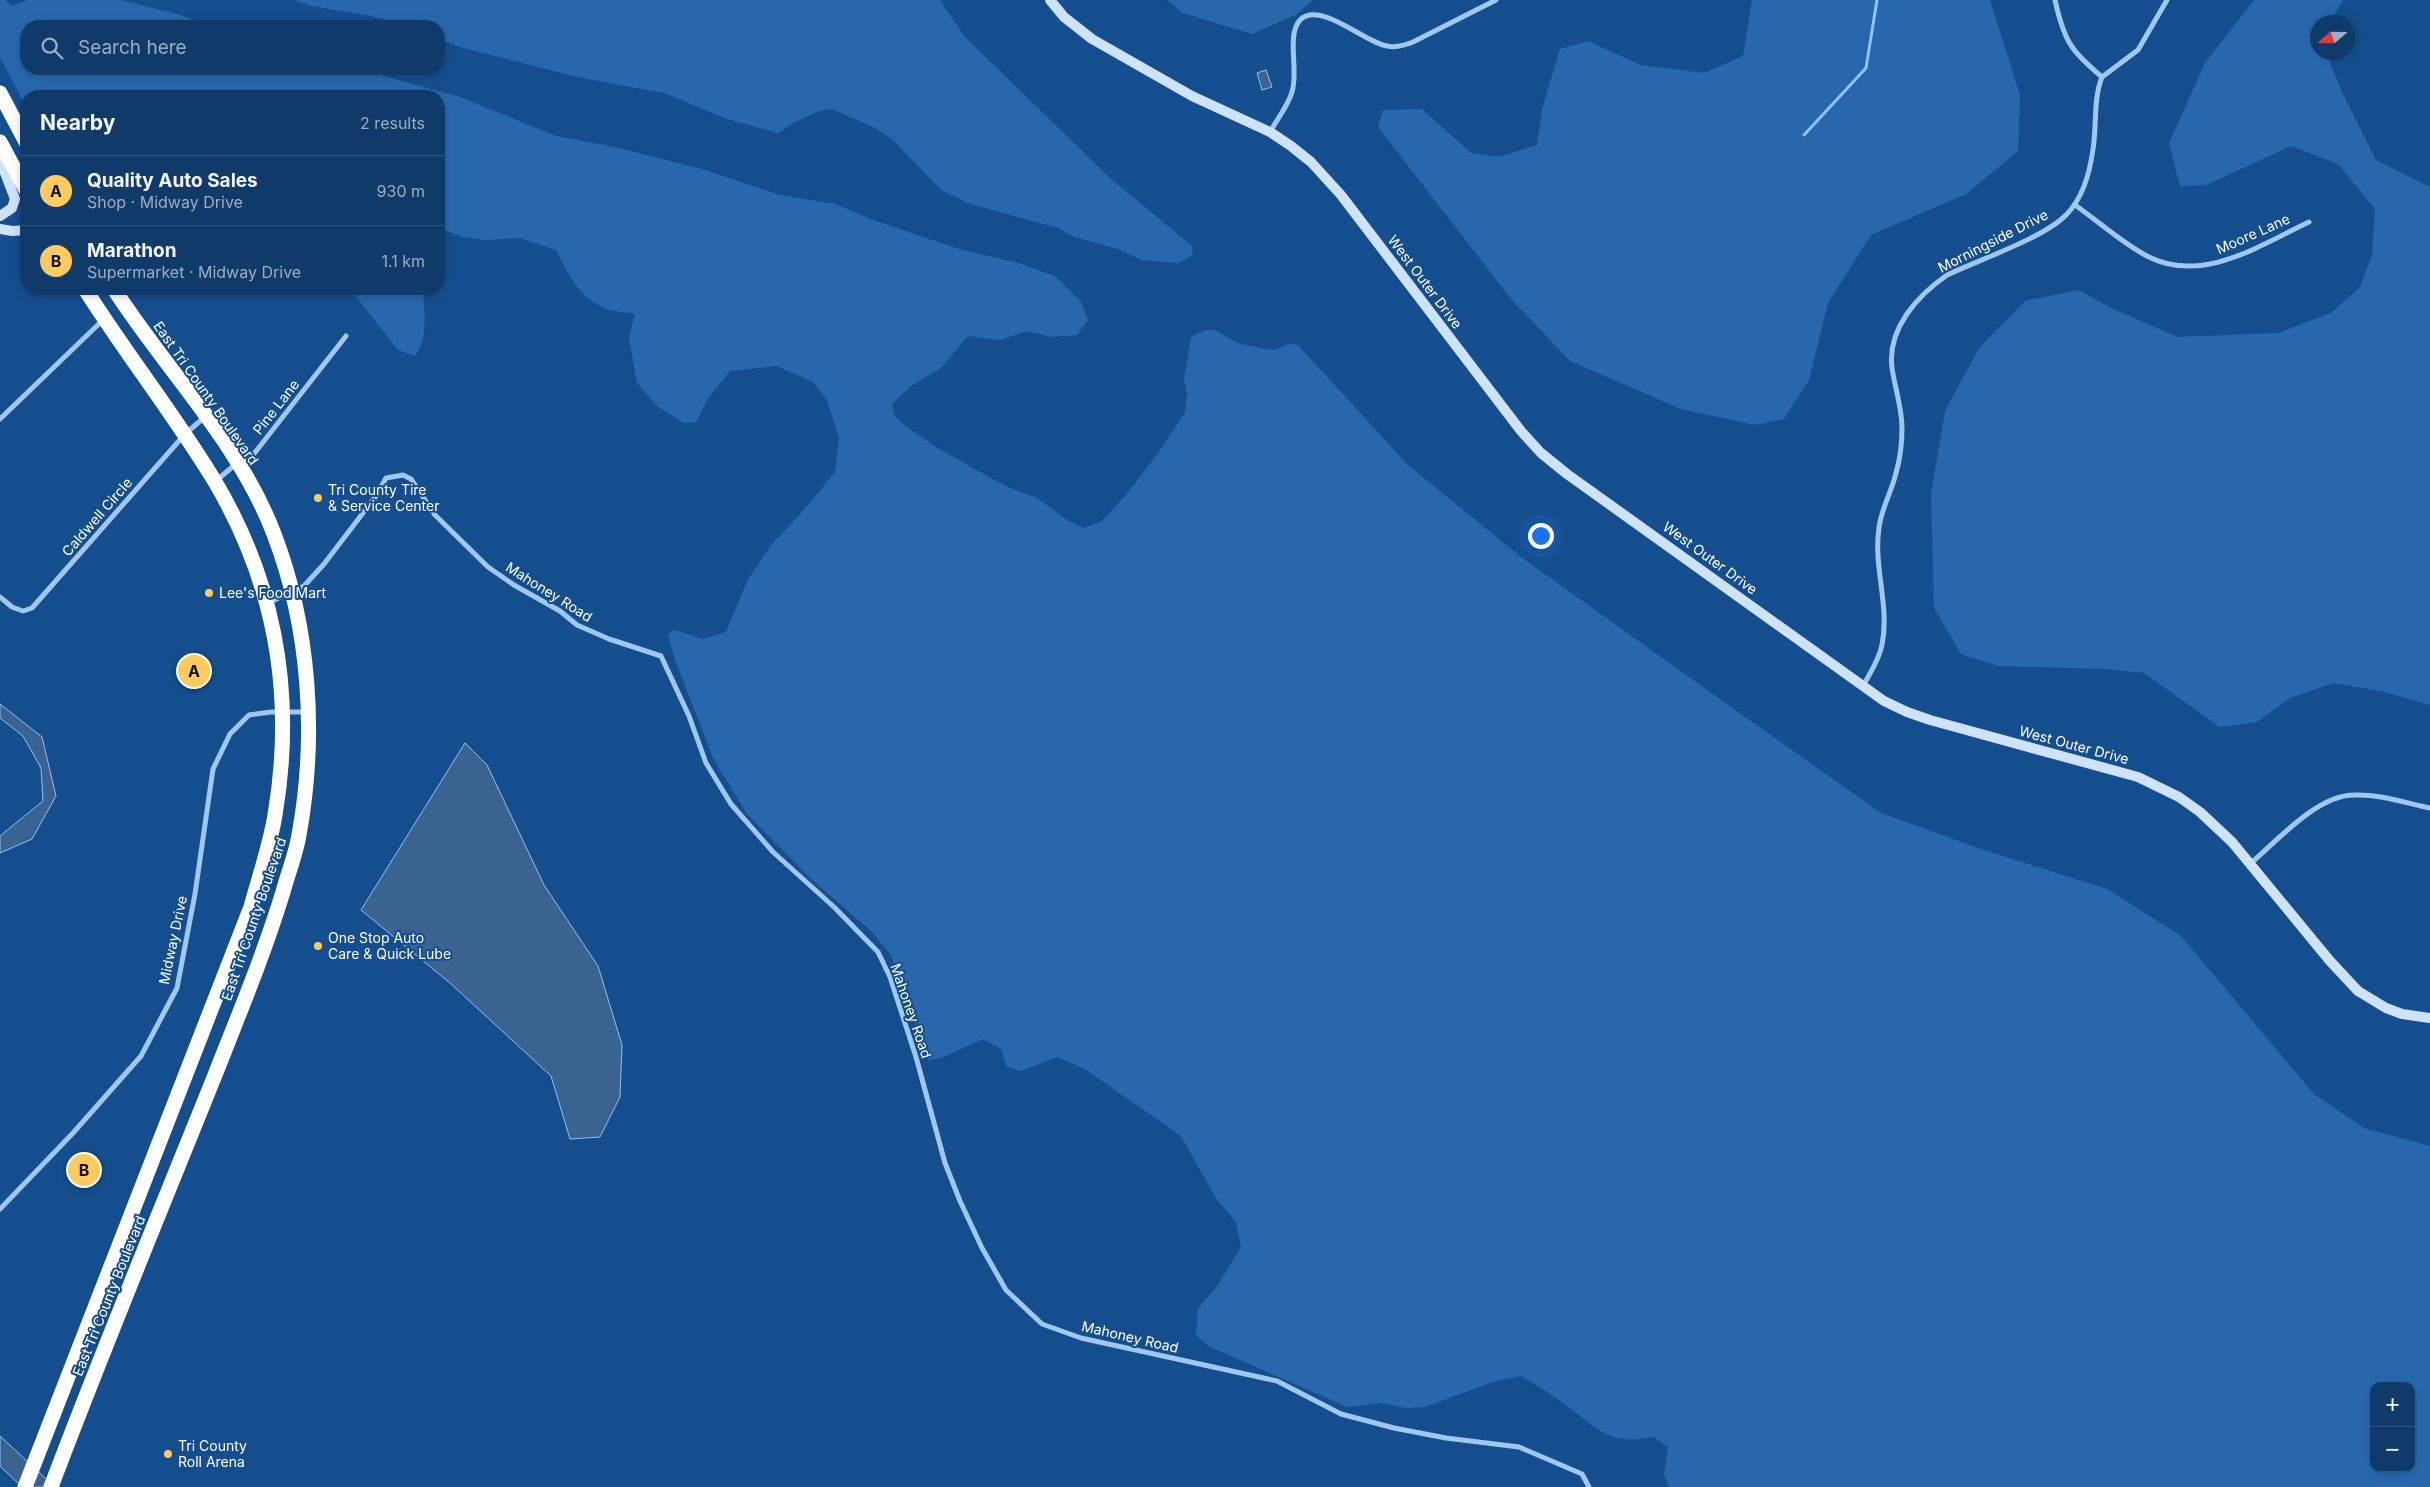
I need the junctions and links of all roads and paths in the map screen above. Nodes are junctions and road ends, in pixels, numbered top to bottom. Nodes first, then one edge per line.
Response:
1 (1050, 0) edge
2 (1496, 0) edge
3 (2055, 0) edge
4 (2166, 0) edge
5 (2102, 77) junction
6 (0, 93) edge
7 (20, 131) edge
8 (1270, 132) junction
9 (0, 142) edge
10 (0, 160) edge
11 (20, 179) edge
12 (2075, 204) junction
13 (0, 216) edge
14 (2309, 222) dead end
15 (0, 229) edge
16 (20, 230) edge
17 (89, 295) edge
18 (118, 295) edge
19 (104, 319) junction
20 (346, 336) dead end
21 (206, 416) junction
22 (0, 419) edge
23 (184, 434) junction
24 (237, 463) junction
25 (215, 482) junction
26 (293, 590) junction
27 (0, 597) edge
28 (268, 603) junction
29 (1862, 686) junction
30 (284, 712) junction
31 (307, 712) junction
32 (2430, 808) edge
33 (2250, 864) junction
34 (2430, 1018) edge
35 (0, 1209) edge
36 (24, 1487) edge
37 (52, 1487) edge
38 (1589, 1487) edge

1 - 8 street, West Outer Drive
2 - 8 street
3 - 5 street
4 - 5 street
5 - 12 street, Morningside Drive
6 - 7 highway
8 - 29 street, West Outer Drive
9 - 11 highway
10 - 13 street
12 - 14 street, Moore Lane
12 - 29 street, Morningside Drive
15 - 16 street
17 - 19 highway, East Tri County Boulevard
18 - 21 highway, East Tri County Boulevard
19 - 22 street
19 - 23 highway, East Tri County Boulevard
20 - 24 street, Pine Lane
21 - 23 street, Caldwell Circle
21 - 24 highway, East Tri County Boulevard
23 - 25 highway, East Tri County Boulevard
23 - 27 street, Caldwell Circle
24 - 25 street, Pine Lane
24 - 26 highway, East Tri County Boulevard
25 - 28 highway, East Tri County Boulevard
26 - 28 street, Mahoney Road
26 - 31 highway, East Tri County Boulevard
26 - 38 street, Mahoney Road
28 - 30 highway, East Tri County Boulevard
29 - 33 street, West Outer Drive
30 - 31 street, Midway Drive
30 - 35 street, Midway Drive
30 - 36 highway, East Tri County Boulevard
31 - 37 highway, East Tri County Boulevard
32 - 33 street
33 - 34 street, West Outer Drive

